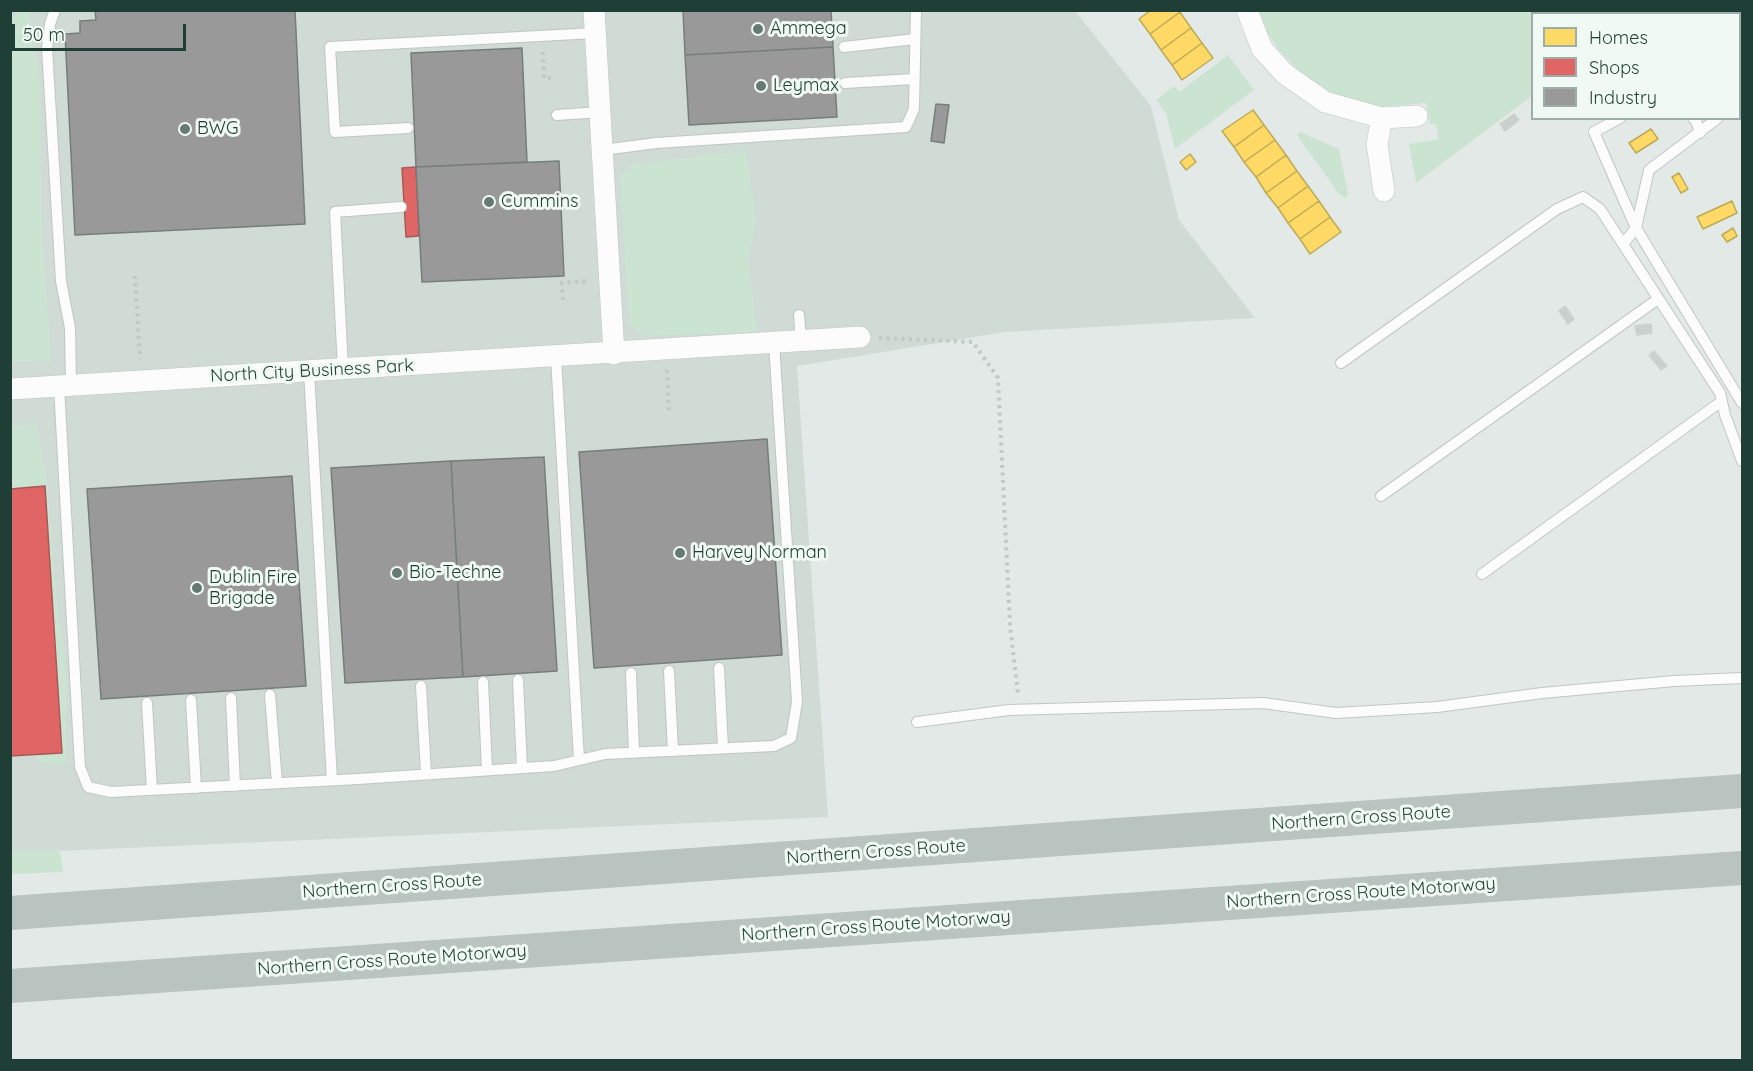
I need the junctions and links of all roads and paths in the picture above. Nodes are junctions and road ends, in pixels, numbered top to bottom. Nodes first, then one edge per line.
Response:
1 (55, 10) edge
2 (594, 10) edge
3 (916, 10) edge
4 (1247, 10) edge
5 (596, 33) junction
6 (542, 36) junction
7 (915, 39) junction
8 (844, 47) dead end
9 (555, 78) dead end
10 (914, 79) junction
11 (845, 83) dead end
12 (601, 112) junction
13 (557, 116) dead end
14 (1417, 116) dead end
15 (1382, 118) junction
16 (1616, 120) edge
17 (1695, 120) edge
18 (1716, 120) edge
19 (408, 128) dead end
20 (1700, 132) junction
21 (603, 150) junction
22 (1384, 191) dead end
23 (401, 207) dead end
24 (1636, 228) junction
25 (1623, 244) junction
26 (135, 276) dead end
27 (610, 280) junction
28 (1658, 299) junction
29 (563, 300) dead end
30 (799, 315) dead end
31 (860, 337) joint
32 (801, 341) junction
33 (774, 344) junction
34 (666, 350) junction
35 (614, 354) junction
36 (556, 357) junction
37 (1341, 363) dead end
38 (344, 369) junction
39 (309, 371) junction
40 (142, 381) junction
41 (65, 386) junction
42 (10, 389) edge
43 (1722, 401) junction
44 (1743, 403) edge
45 (669, 412) dead end
46 (1743, 461) edge
47 (1381, 496) dead end
48 (1482, 574) dead end
49 (719, 668) dead end
50 (669, 671) dead end
51 (631, 673) dead end
52 (1743, 678) edge
53 (518, 680) dead end
54 (483, 682) dead end
55 (421, 686) dead end
56 (270, 695) dead end
57 (231, 698) dead end
58 (191, 700) dead end
59 (147, 703) dead end
60 (1019, 709) junction
61 (917, 722) dead end
62 (723, 748) junction
63 (673, 751) junction
64 (634, 753) junction
65 (579, 760) junction
66 (522, 768) junction
67 (487, 770) junction
68 (426, 774) junction
69 (332, 780) junction
70 (277, 783) junction
71 (235, 786) junction
72 (196, 788) junction
73 (152, 790) junction
74 (1743, 791) edge
75 (1743, 867) edge
76 (10, 914) edge
77 (10, 986) edge

1 - 41 lane
2 - 5 street
3 - 7 lane
4 - 15 street
5 - 6 lane
5 - 12 street
6 - 9 path
6 - 19 lane
7 - 8 lane
7 - 10 lane
10 - 11 lane
10 - 21 lane
12 - 13 lane
12 - 21 street
14 - 15 street
15 - 22 street
16 - 24 lane
17 - 20 lane
18 - 20 lane
20 - 24 lane
21 - 27 street
23 - 38 lane
24 - 25 lane
24 - 44 lane
25 - 28 lane
25 - 37 lane
26 - 40 path
27 - 29 path
27 - 35 street
28 - 43 lane
28 - 47 lane
30 - 32 lane
31 - 32 street, North City Business Park
31 - 60 path
32 - 33 street, North City Business Park
33 - 34 street, North City Business Park
33 - 62 lane
34 - 35 street, North City Business Park
34 - 45 path
35 - 36 street, North City Business Park
36 - 38 street, North City Business Park
36 - 65 lane
38 - 39 street, North City Business Park
39 - 40 street, North City Business Park
39 - 69 lane
40 - 41 street, North City Business Park
41 - 42 street, North City Business Park
41 - 73 lane
43 - 46 lane
43 - 48 lane
49 - 62 lane
50 - 63 lane
51 - 64 lane
52 - 60 lane
53 - 66 lane
54 - 67 lane
55 - 68 lane
56 - 70 lane
57 - 71 lane
58 - 72 lane
59 - 73 lane
60 - 61 lane
62 - 63 lane
63 - 64 lane
64 - 65 lane
65 - 66 lane
66 - 67 lane
67 - 68 lane
68 - 69 lane
69 - 70 lane
70 - 71 lane
71 - 72 lane
72 - 73 lane
74 - 76 highway, Northern Cross Route
75 - 77 highway, Northern Cross Route Motorway

